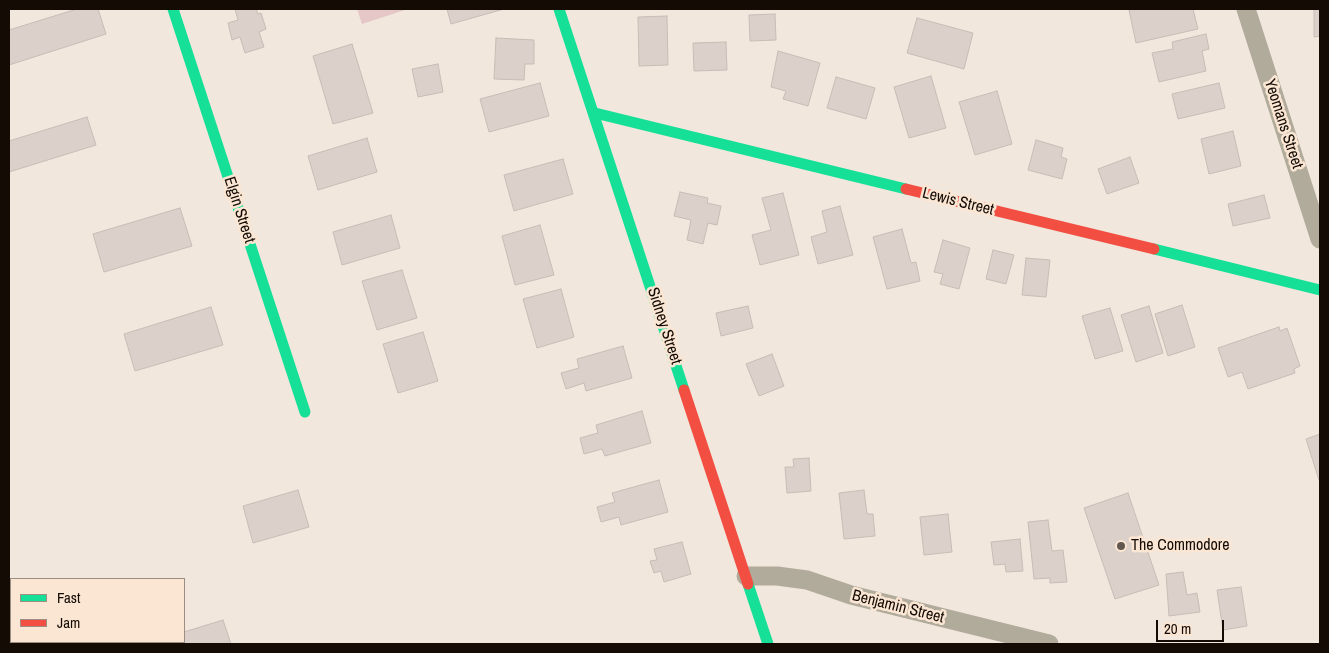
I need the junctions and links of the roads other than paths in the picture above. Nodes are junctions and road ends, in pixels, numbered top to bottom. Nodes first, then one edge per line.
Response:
1 (173, 9) edge
2 (559, 9) edge
3 (1246, 9) edge
4 (595, 113) junction
5 (1320, 239) edge
6 (1320, 290) edge
7 (306, 412) dead end
8 (746, 576) junction
9 (768, 644) edge
10 (1049, 644) edge

1 - 7 street, Elgin Street
2 - 4 street, Sidney Street
3 - 5 street, Yeomans Street
4 - 6 street, Lewis Street
4 - 8 street, Sidney Street
8 - 9 street, Sidney Street
8 - 10 street, Benjamin Street

